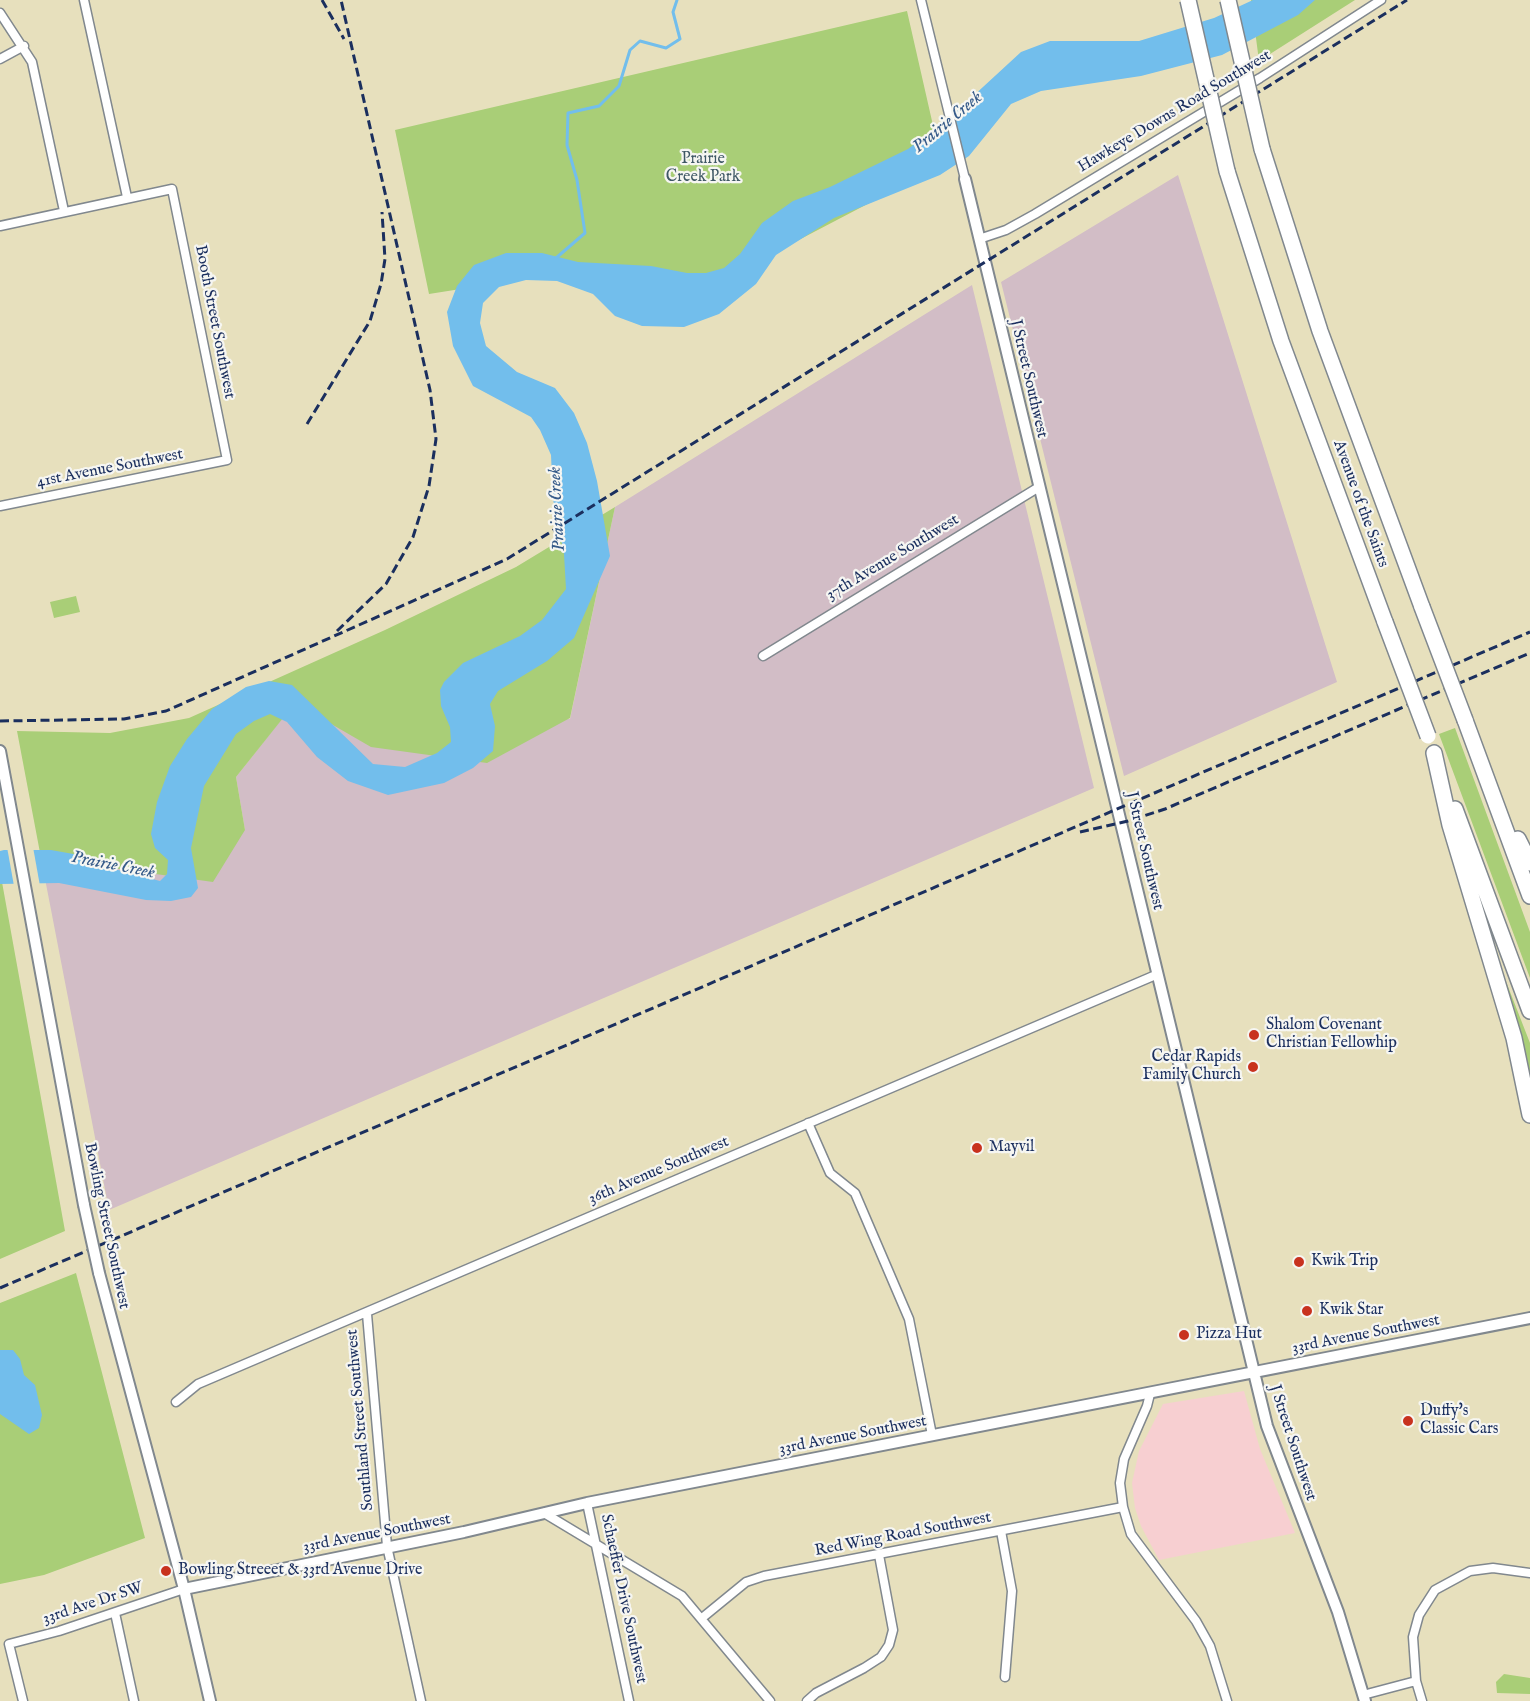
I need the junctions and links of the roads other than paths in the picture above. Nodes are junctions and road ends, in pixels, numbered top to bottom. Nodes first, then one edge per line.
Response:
1 (84, 0) edge
2 (921, 0) edge
3 (1188, 0) edge
4 (1228, 0) edge
5 (1381, 0) edge
6 (0, 13) edge
7 (24, 46) junction
8 (0, 59) edge
9 (965, 179) joint
10 (127, 197) junction
11 (64, 212) junction
12 (0, 226) edge
13 (979, 239) junction
14 (227, 460) joint
15 (1039, 487) junction
16 (0, 506) edge
17 (763, 656) dead end
18 (0, 751) edge
19 (1434, 753) junction
20 (1482, 766) junction
21 (1530, 863) edge
22 (1530, 896) edge
23 (1158, 974) junction
24 (1530, 1011) edge
25 (1530, 1115) edge
26 (808, 1124) junction
27 (367, 1314) junction
28 (1530, 1318) edge
29 (1254, 1372) junction
30 (1150, 1394) junction
31 (176, 1402) dead end
32 (932, 1436) junction
33 (587, 1503) junction
34 (1123, 1507) junction
35 (544, 1513) junction
36 (1000, 1531) junction
37 (595, 1543) junction
38 (387, 1546) junction
39 (879, 1555) junction
40 (1530, 1574) edge
41 (184, 1589) junction
42 (115, 1613) junction
43 (702, 1618) junction
44 (1005, 1677) dead end
45 (1416, 1681) junction
46 (1364, 1698) edge
47 (23, 1701) edge
48 (134, 1701) edge
49 (210, 1701) edge
50 (422, 1701) edge
51 (629, 1701) edge
52 (770, 1701) edge
53 (807, 1701) edge
54 (1227, 1701) edge
55 (1421, 1701) edge

1 - 10 street
2 - 9 street, J Street Southwest
3 - 19 highway, Avenue of the Saints, bridge
4 - 20 highway, Avenue of the Saints, bridge
5 - 13 street, Hawkeye Downs Road Southwest
6 - 7 street
7 - 8 street
7 - 11 street
9 - 13 street, J Street Southwest
10 - 11 street
10 - 14 street, Booth Street Southwest
11 - 12 street
13 - 15 street, J Street Southwest
14 - 16 street, 41st Avenue Southwest
15 - 17 street, 37th Avenue Southwest
15 - 23 street, J Street Southwest
18 - 41 street, Bowling Street Southwest, bridge
19 - 24 highway, Avenue of the Saints
19 - 25 highway
20 - 21 highway
20 - 22 highway, Avenue of the Saints
23 - 26 street, 36th Avenue Southwest
23 - 29 street, J Street Southwest
26 - 27 street, 36th Avenue Southwest
26 - 32 street
27 - 31 street, 36th Avenue Southwest
27 - 38 street, Southland Street Southwest
28 - 29 street, 33rd Avenue Southwest
29 - 30 street, 33rd Avenue Southwest
29 - 46 street, J Street Southwest
30 - 32 street, 33rd Avenue Southwest
30 - 34 street
32 - 33 street, 33rd Avenue Southwest
33 - 35 street, 33rd Avenue Southwest
33 - 37 street, Schaeffer Drive Southwest
34 - 36 street, Red Wing Road Southwest
34 - 54 street
35 - 37 street
35 - 38 street, 33rd Avenue Southwest
36 - 39 street, Red Wing Road Southwest
36 - 44 street
37 - 43 street
37 - 51 street, Schaeffer Drive Southwest
38 - 41 street, 33rd Avenue Southwest
38 - 50 street, Southland Street Southwest
39 - 43 street, Red Wing Road Southwest
39 - 53 street
40 - 45 street
41 - 42 street, 33rd Ave Dr SW
41 - 49 street, Bowling Street Southwest
42 - 47 street, 33rd Ave Dr SW
42 - 48 street
43 - 52 street
45 - 46 street
45 - 55 street

